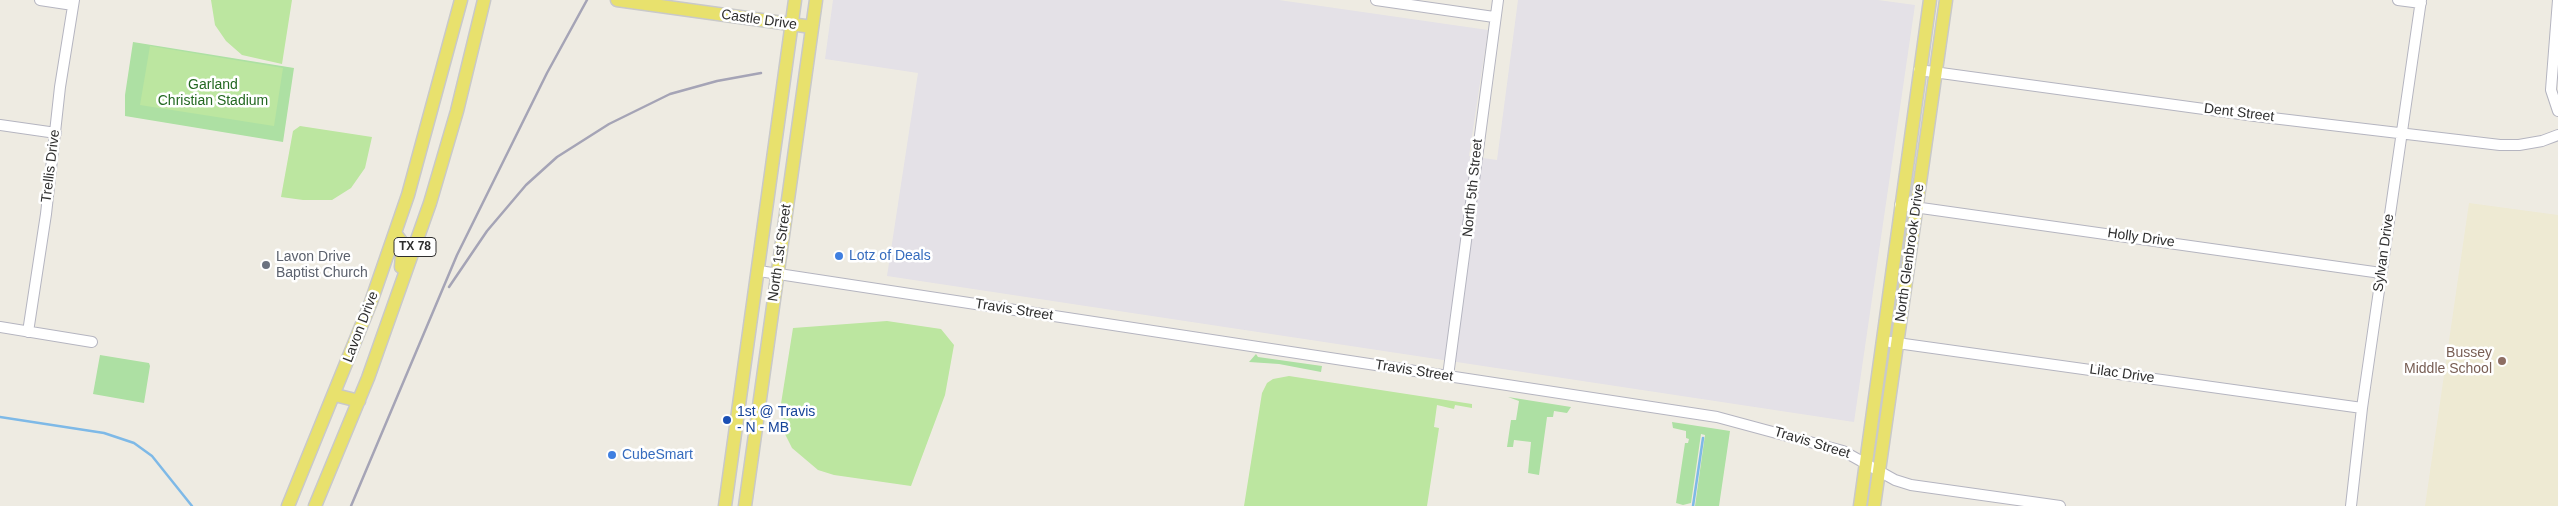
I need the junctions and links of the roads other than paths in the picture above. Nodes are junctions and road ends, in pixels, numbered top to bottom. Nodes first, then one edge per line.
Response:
1 (40, 0) edge
2 (461, 0) edge
3 (484, 0) edge
4 (617, 0) edge
5 (796, 0) edge
6 (816, 0) edge
7 (1376, 0) edge
8 (1498, 0) edge
9 (1930, 0) edge
10 (1946, 0) edge
11 (2398, 0) edge
12 (2558, 0) edge
13 (2421, 2) edge
14 (74, 3) edge
15 (1494, 17) junction
16 (792, 24) junction
17 (2556, 26) edge
18 (812, 27) junction
19 (1919, 70) junction
20 (1936, 72) junction
21 (2558, 111) edge
22 (0, 125) edge
23 (56, 133) junction
24 (2402, 133) junction
25 (2558, 135) edge
26 (1900, 205) junction
27 (1916, 206) junction
28 (395, 233) junction
29 (763, 239) junction
30 (781, 242) junction
31 (758, 271) junction
32 (2381, 272) junction
33 (777, 274) junction
34 (392, 313) junction
35 (0, 328) edge
36 (28, 332) junction
37 (1881, 341) junction
38 (92, 342) dead end
39 (1897, 343) junction
40 (1448, 376) junction
41 (335, 395) junction
42 (740, 400) junction
43 (358, 401) junction
44 (760, 402) junction
45 (2362, 408) junction
46 (1866, 462) junction
47 (1879, 472) junction
48 (288, 506) edge
49 (315, 506) edge
50 (726, 506) edge
51 (745, 506) edge
52 (1860, 506) edge
53 (1874, 506) edge
54 (2060, 506) edge
55 (2351, 506) edge

1 - 14 street
2 - 28 main road, Lavon Drive / TX 78
3 - 34 main road, Lavon Drive / TX 78
4 - 16 main road, Castle Drive
5 - 16 main road, North 1st Street
6 - 18 main road, North 1st Street
7 - 15 street
8 - 15 street, North 5th Street
9 - 19 main road, North Glenbrook Drive
10 - 20 main road, North Glenbrook Drive
11 - 13 street
12 - 17 street
13 - 24 street, Sylvan Drive
14 - 23 street, Trellis Drive
15 - 40 street, North 5th Street
16 - 18 main road, Castle Drive
16 - 29 main road, North 1st Street
17 - 21 street
18 - 30 main road, North 1st Street
19 - 20 street, Dent Street
19 - 26 main road, North Glenbrook Drive
20 - 24 street, Dent Street
20 - 27 main road, North Glenbrook Drive
22 - 23 street
23 - 36 street, Trellis Drive
24 - 25 street, Dent Street
24 - 32 street, Sylvan Drive
26 - 27 street, Holly Drive
26 - 37 main road, North Glenbrook Drive
27 - 32 street, Holly Drive
27 - 39 main road, North Glenbrook Drive
28 - 34 main road
28 - 41 main road, Lavon Drive / TX 78
29 - 30 main road
29 - 31 main road, North 1st Street
30 - 33 main road, North 1st Street
31 - 33 street, Travis Street
31 - 42 main road, North 1st Street
32 - 45 street, Sylvan Drive
33 - 40 street, Travis Street
33 - 44 main road, North 1st Street
34 - 43 main road, Lavon Drive / TX 78
35 - 36 street
36 - 38 street
37 - 39 street, Lilac Drive
37 - 46 main road, North Glenbrook Drive
39 - 45 street, Lilac Drive
39 - 47 main road, North Glenbrook Drive
40 - 46 street, Travis Street
41 - 43 main road
41 - 48 main road, Lavon Drive / TX 78
42 - 44 main road
42 - 50 main road, North 1st Street
43 - 49 main road, Lavon Drive / TX 78
44 - 51 main road, North 1st Street
45 - 55 street, Sylvan Drive
46 - 47 street, Travis Street
46 - 52 main road, North Glenbrook Drive
47 - 53 main road, North Glenbrook Drive
47 - 54 street, Travis Street

